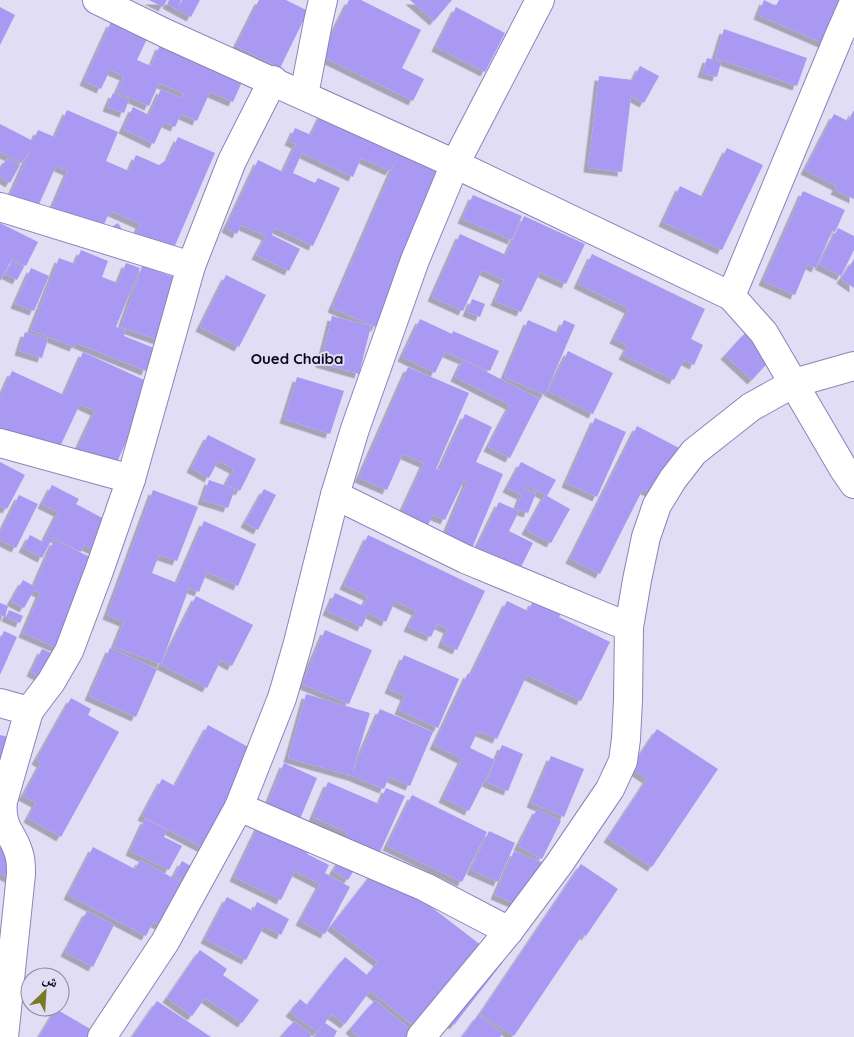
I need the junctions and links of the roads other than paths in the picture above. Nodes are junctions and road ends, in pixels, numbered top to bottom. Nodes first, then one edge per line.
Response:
1 (97, 0) edge
2 (324, 0) edge
3 (540, 0) edge
4 (854, 2) edge
5 (273, 80) junction
6 (304, 95) junction
7 (455, 164) junction
8 (0, 207) edge
9 (191, 266) junction
10 (732, 296) junction
11 (854, 366) edge
12 (794, 384) junction
13 (0, 443) edge
14 (131, 479) junction
15 (854, 484) edge
16 (335, 494) junction
17 (630, 627) junction
18 (0, 703) edge
19 (29, 711) junction
20 (239, 807) junction
21 (510, 931) junction
22 (4, 1037) edge
23 (102, 1037) edge
24 (421, 1037) edge

1 - 5 street
2 - 6 street
3 - 7 street
4 - 10 street
5 - 6 street
5 - 9 street
6 - 7 street
7 - 10 street
7 - 16 street
8 - 9 street
9 - 14 street
10 - 12 street
11 - 12 street
12 - 15 street
12 - 17 street
13 - 14 street
14 - 19 street
16 - 17 street
16 - 20 street
17 - 21 street
18 - 19 street
19 - 22 street
20 - 21 street
20 - 23 street
21 - 24 street

